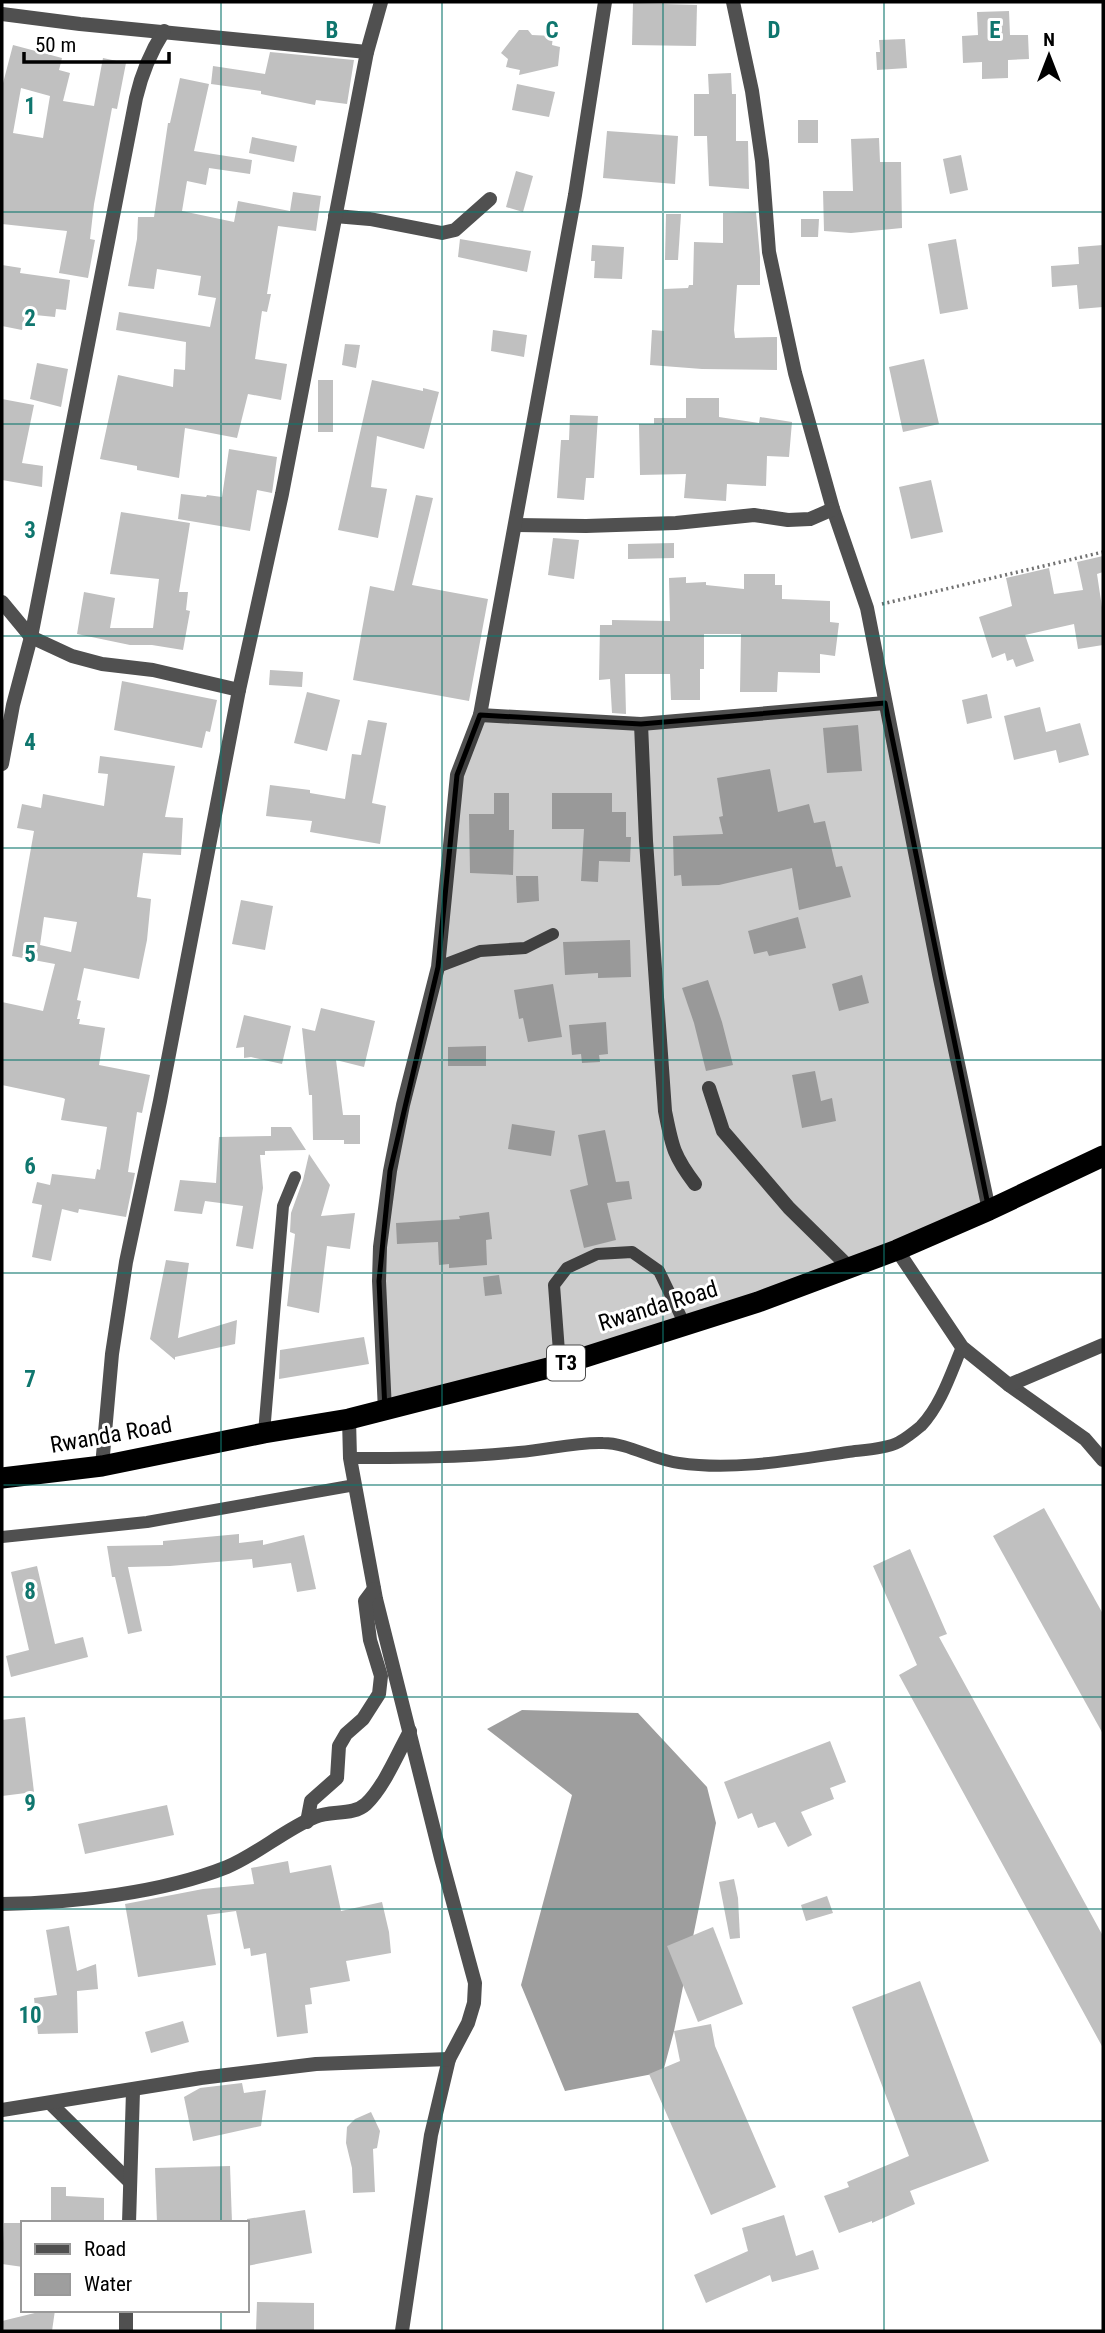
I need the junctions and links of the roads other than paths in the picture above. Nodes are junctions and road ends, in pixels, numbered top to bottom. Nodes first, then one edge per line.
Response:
1 (381, 2) edge
2 (605, 2) edge
3 (733, 2) edge
4 (2, 14) edge
5 (164, 31) junction
6 (367, 52) junction
7 (490, 199) dead end
8 (335, 216) junction
9 (833, 509) junction
10 (516, 525) junction
11 (2, 602) edge
12 (31, 636) junction
13 (239, 690) junction
14 (885, 703) junction
15 (480, 715) junction
16 (641, 723) junction
17 (2, 764) edge
18 (553, 934) dead end
19 (438, 967) junction
20 (709, 1088) dead end
21 (1103, 1156) edge
22 (295, 1177) dead end
23 (695, 1184) dead end
24 (989, 1210) junction
25 (897, 1250) junction
26 (849, 1267) junction
27 (685, 1325) junction
28 (1103, 1345) edge
29 (962, 1347) junction
30 (560, 1365) junction
31 (1009, 1385) junction
32 (385, 1411) junction
33 (349, 1419) junction
34 (264, 1433) junction
35 (350, 1458) junction
36 (1103, 1460) edge
37 (102, 1466) junction
38 (2, 1478) edge
39 (355, 1485) junction
40 (2, 1537) edge
41 (374, 1589) junction
42 (410, 1731) junction
43 (307, 1822) junction
44 (2, 1904) edge
45 (449, 2059) junction
46 (133, 2091) junction
47 (50, 2103) junction
48 (2, 2110) edge
49 (130, 2182) junction
50 (129, 2221) edge
51 (126, 2312) edge
52 (126, 2331) edge
53 (402, 2331) edge

1 - 6 street
2 - 10 street
3 - 9 street
4 - 5 street
5 - 6 street
5 - 12 street
6 - 8 street
7 - 8 street
8 - 13 street
9 - 10 street
9 - 14 street
10 - 15 street
11 - 12 street
12 - 13 street
12 - 17 street
13 - 37 street
14 - 16 street
14 - 24 street
15 - 16 street
15 - 19 street
16 - 23 street
18 - 19 lane
19 - 32 street
20 - 26 street
21 - 24 highway, Rwanda Road / T3
22 - 34 lane
24 - 25 highway, Rwanda Road / T3
25 - 26 highway, Rwanda Road / T3
25 - 29 street
26 - 27 highway, Rwanda Road / T3
27 - 30 highway, Rwanda Road / T3
27 - 30 lane
28 - 31 street
29 - 31 street
29 - 35 lane
30 - 32 highway, Rwanda Road / T3
31 - 36 street
32 - 33 highway, Rwanda Road / T3
33 - 34 highway, Rwanda Road / T3
33 - 35 street
34 - 37 highway, Rwanda Road / T3
35 - 39 street
37 - 38 highway, Rwanda Road / T3
39 - 40 lane
39 - 41 street
41 - 42 street
41 - 43 street
42 - 43 street
42 - 45 street
43 - 44 street
45 - 46 street
45 - 53 street
46 - 47 street
46 - 49 street
47 - 48 street
47 - 49 street
49 - 50 street
51 - 52 street

